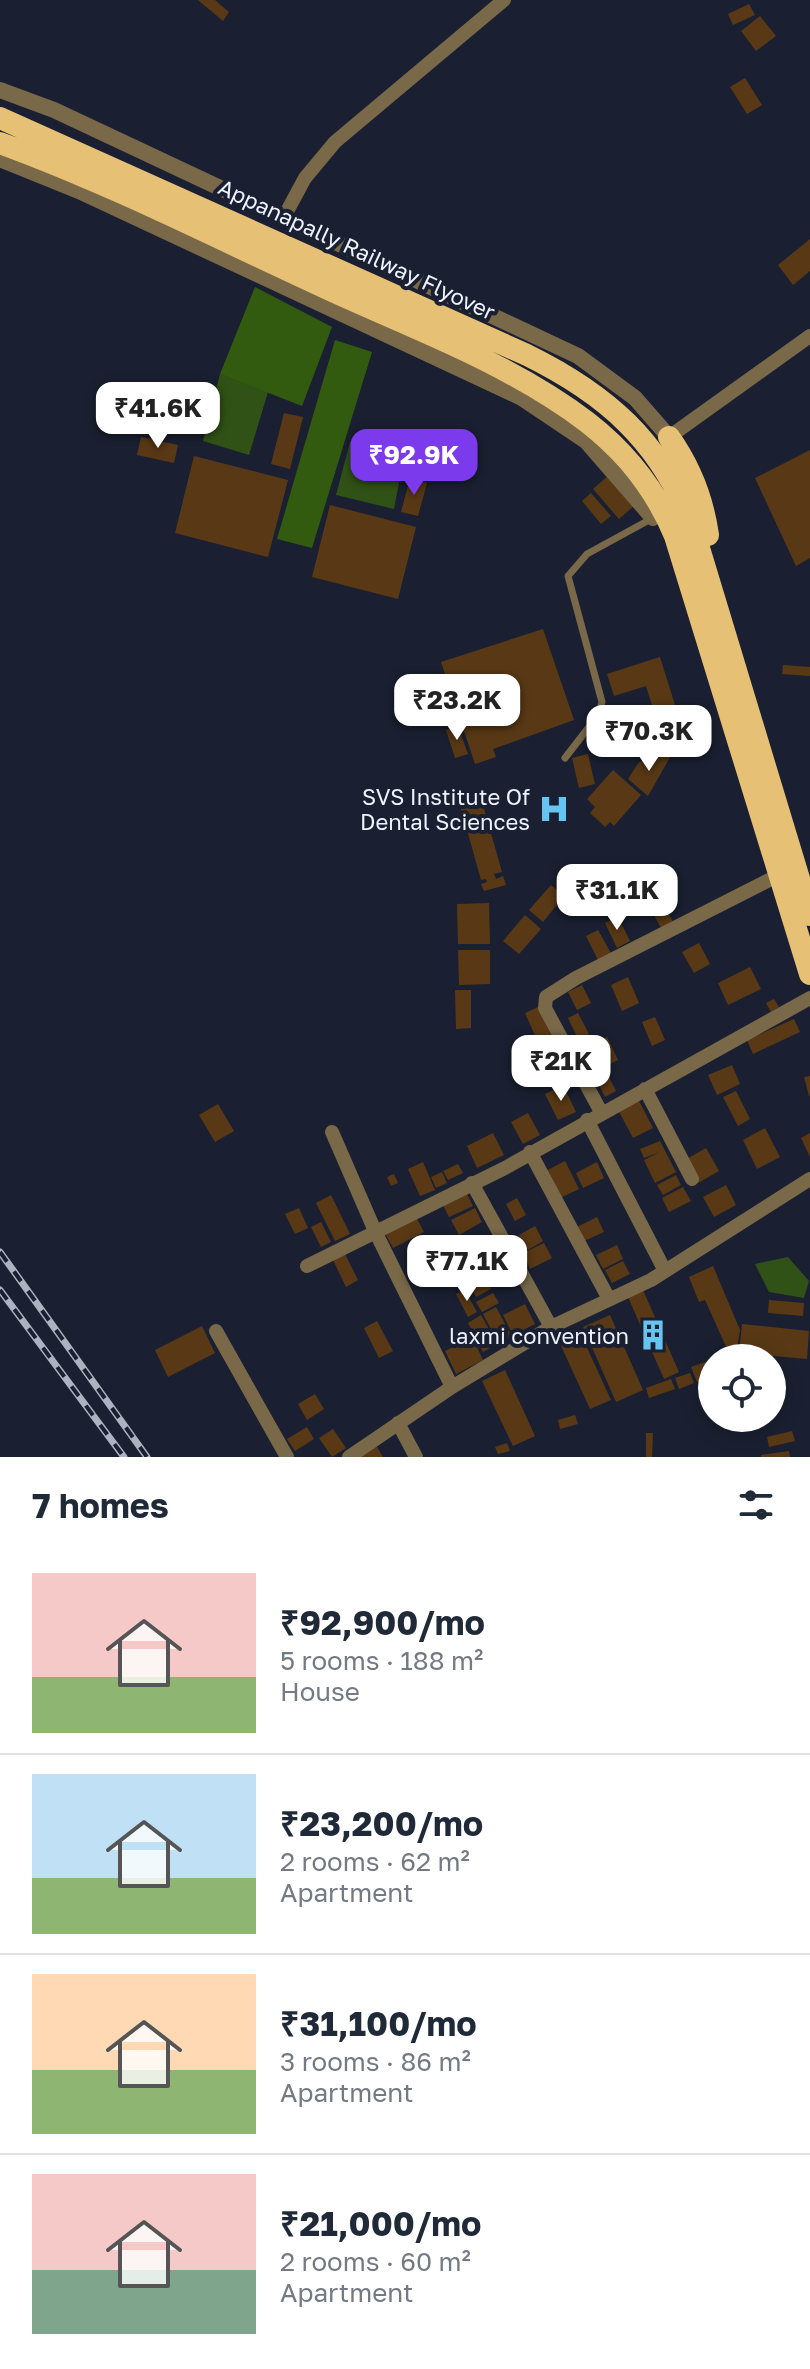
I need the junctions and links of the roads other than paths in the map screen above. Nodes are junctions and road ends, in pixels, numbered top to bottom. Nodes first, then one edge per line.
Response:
1 (504, 0) edge
2 (0, 90) edge
3 (0, 118) edge
4 (0, 143) edge
5 (0, 159) edge
6 (284, 217) junction
7 (810, 336) edge
8 (669, 437) junction
9 (653, 518) junction
10 (703, 592) junction
11 (565, 758) dead end
12 (759, 781) junction
13 (779, 875) junction
14 (810, 915) edge
15 (810, 974) edge
16 (810, 998) edge
17 (645, 1089) junction
18 (601, 1112) junction
19 (587, 1120) junction
20 (332, 1132) dead end
21 (530, 1152) junction
22 (692, 1179) dead end
23 (810, 1179) edge
24 (472, 1183) junction
25 (375, 1231) junction
26 (307, 1266) dead end
27 (665, 1271) junction
28 (609, 1299) junction
29 (551, 1327) junction
30 (216, 1331) dead end
31 (452, 1387) junction
32 (398, 1423) junction
33 (287, 1457) edge
34 (349, 1457) edge
35 (416, 1457) edge

1 - 6 street
2 - 6 street
3 - 10 highway, Appanapally Railway Flyover
4 - 10 highway
5 - 9 street
6 - 8 street
7 - 8 street
8 - 10 highway
9 - 10 highway
9 - 11 lane
10 - 12 highway
12 - 13 highway
12 - 14 highway
13 - 15 highway
13 - 18 street
16 - 17 street
17 - 18 street
17 - 22 street
18 - 19 street
19 - 21 street
19 - 27 street
20 - 25 street
21 - 24 street
21 - 28 street
23 - 27 street
24 - 25 street
24 - 29 street
25 - 26 street
25 - 31 street
27 - 28 street
28 - 29 street
29 - 31 street
30 - 33 street
31 - 32 street
32 - 34 street
32 - 35 street

